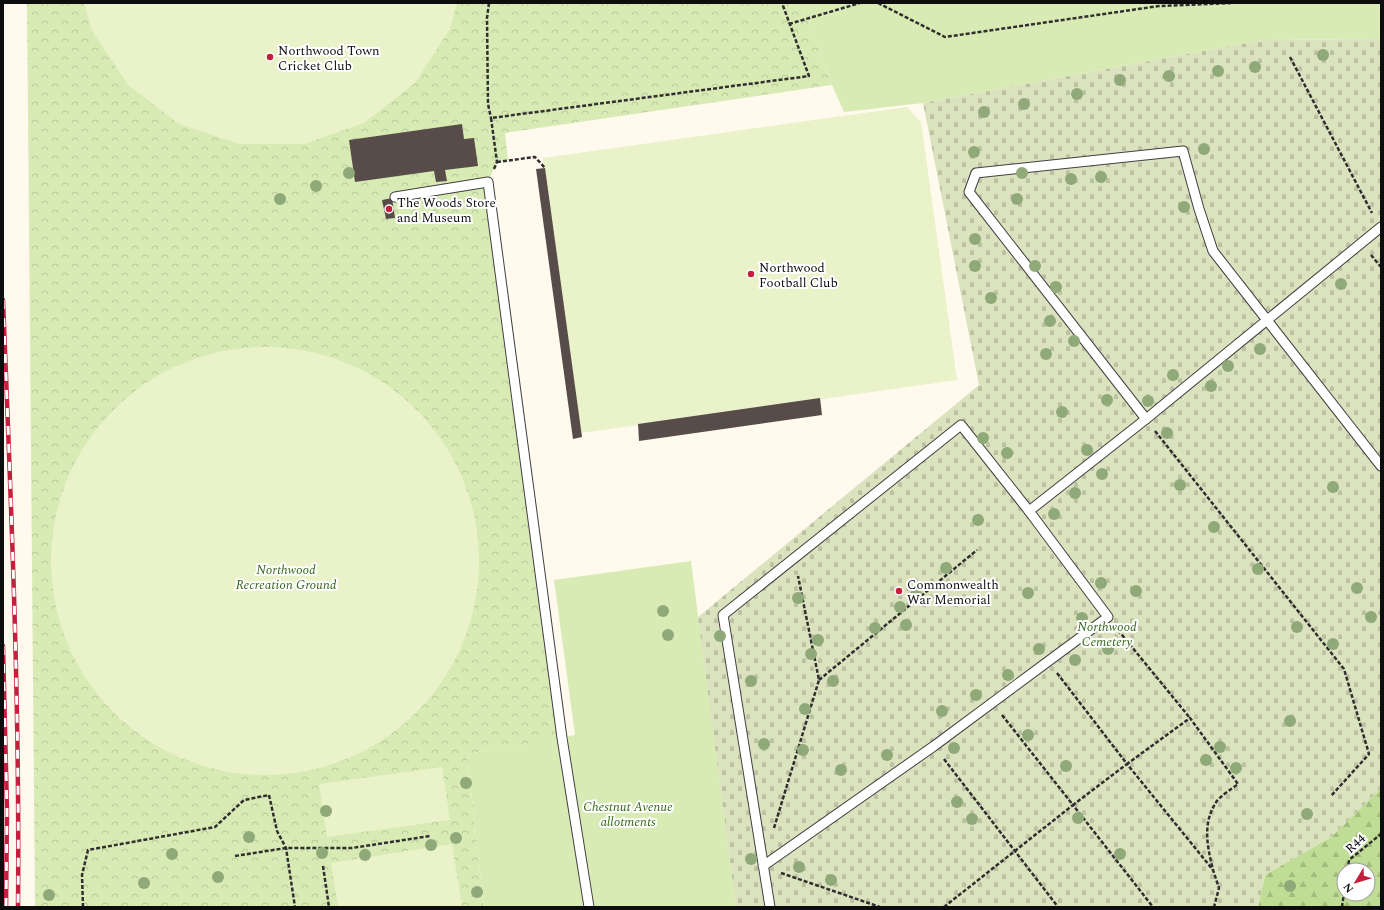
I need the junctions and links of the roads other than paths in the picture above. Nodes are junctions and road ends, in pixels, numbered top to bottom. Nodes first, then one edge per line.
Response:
1 (395, 197) dead end
2 (1381, 228) edge
3 (1268, 320) junction
4 (1146, 419) junction
5 (1381, 466) edge
6 (1029, 511) junction
7 (763, 866) junction
8 (589, 907) edge
9 (770, 907) edge

1 - 8 lane
2 - 3 lane
3 - 4 lane
3 - 4 lane
3 - 5 lane
4 - 6 lane
6 - 7 lane
6 - 7 lane
7 - 9 lane

